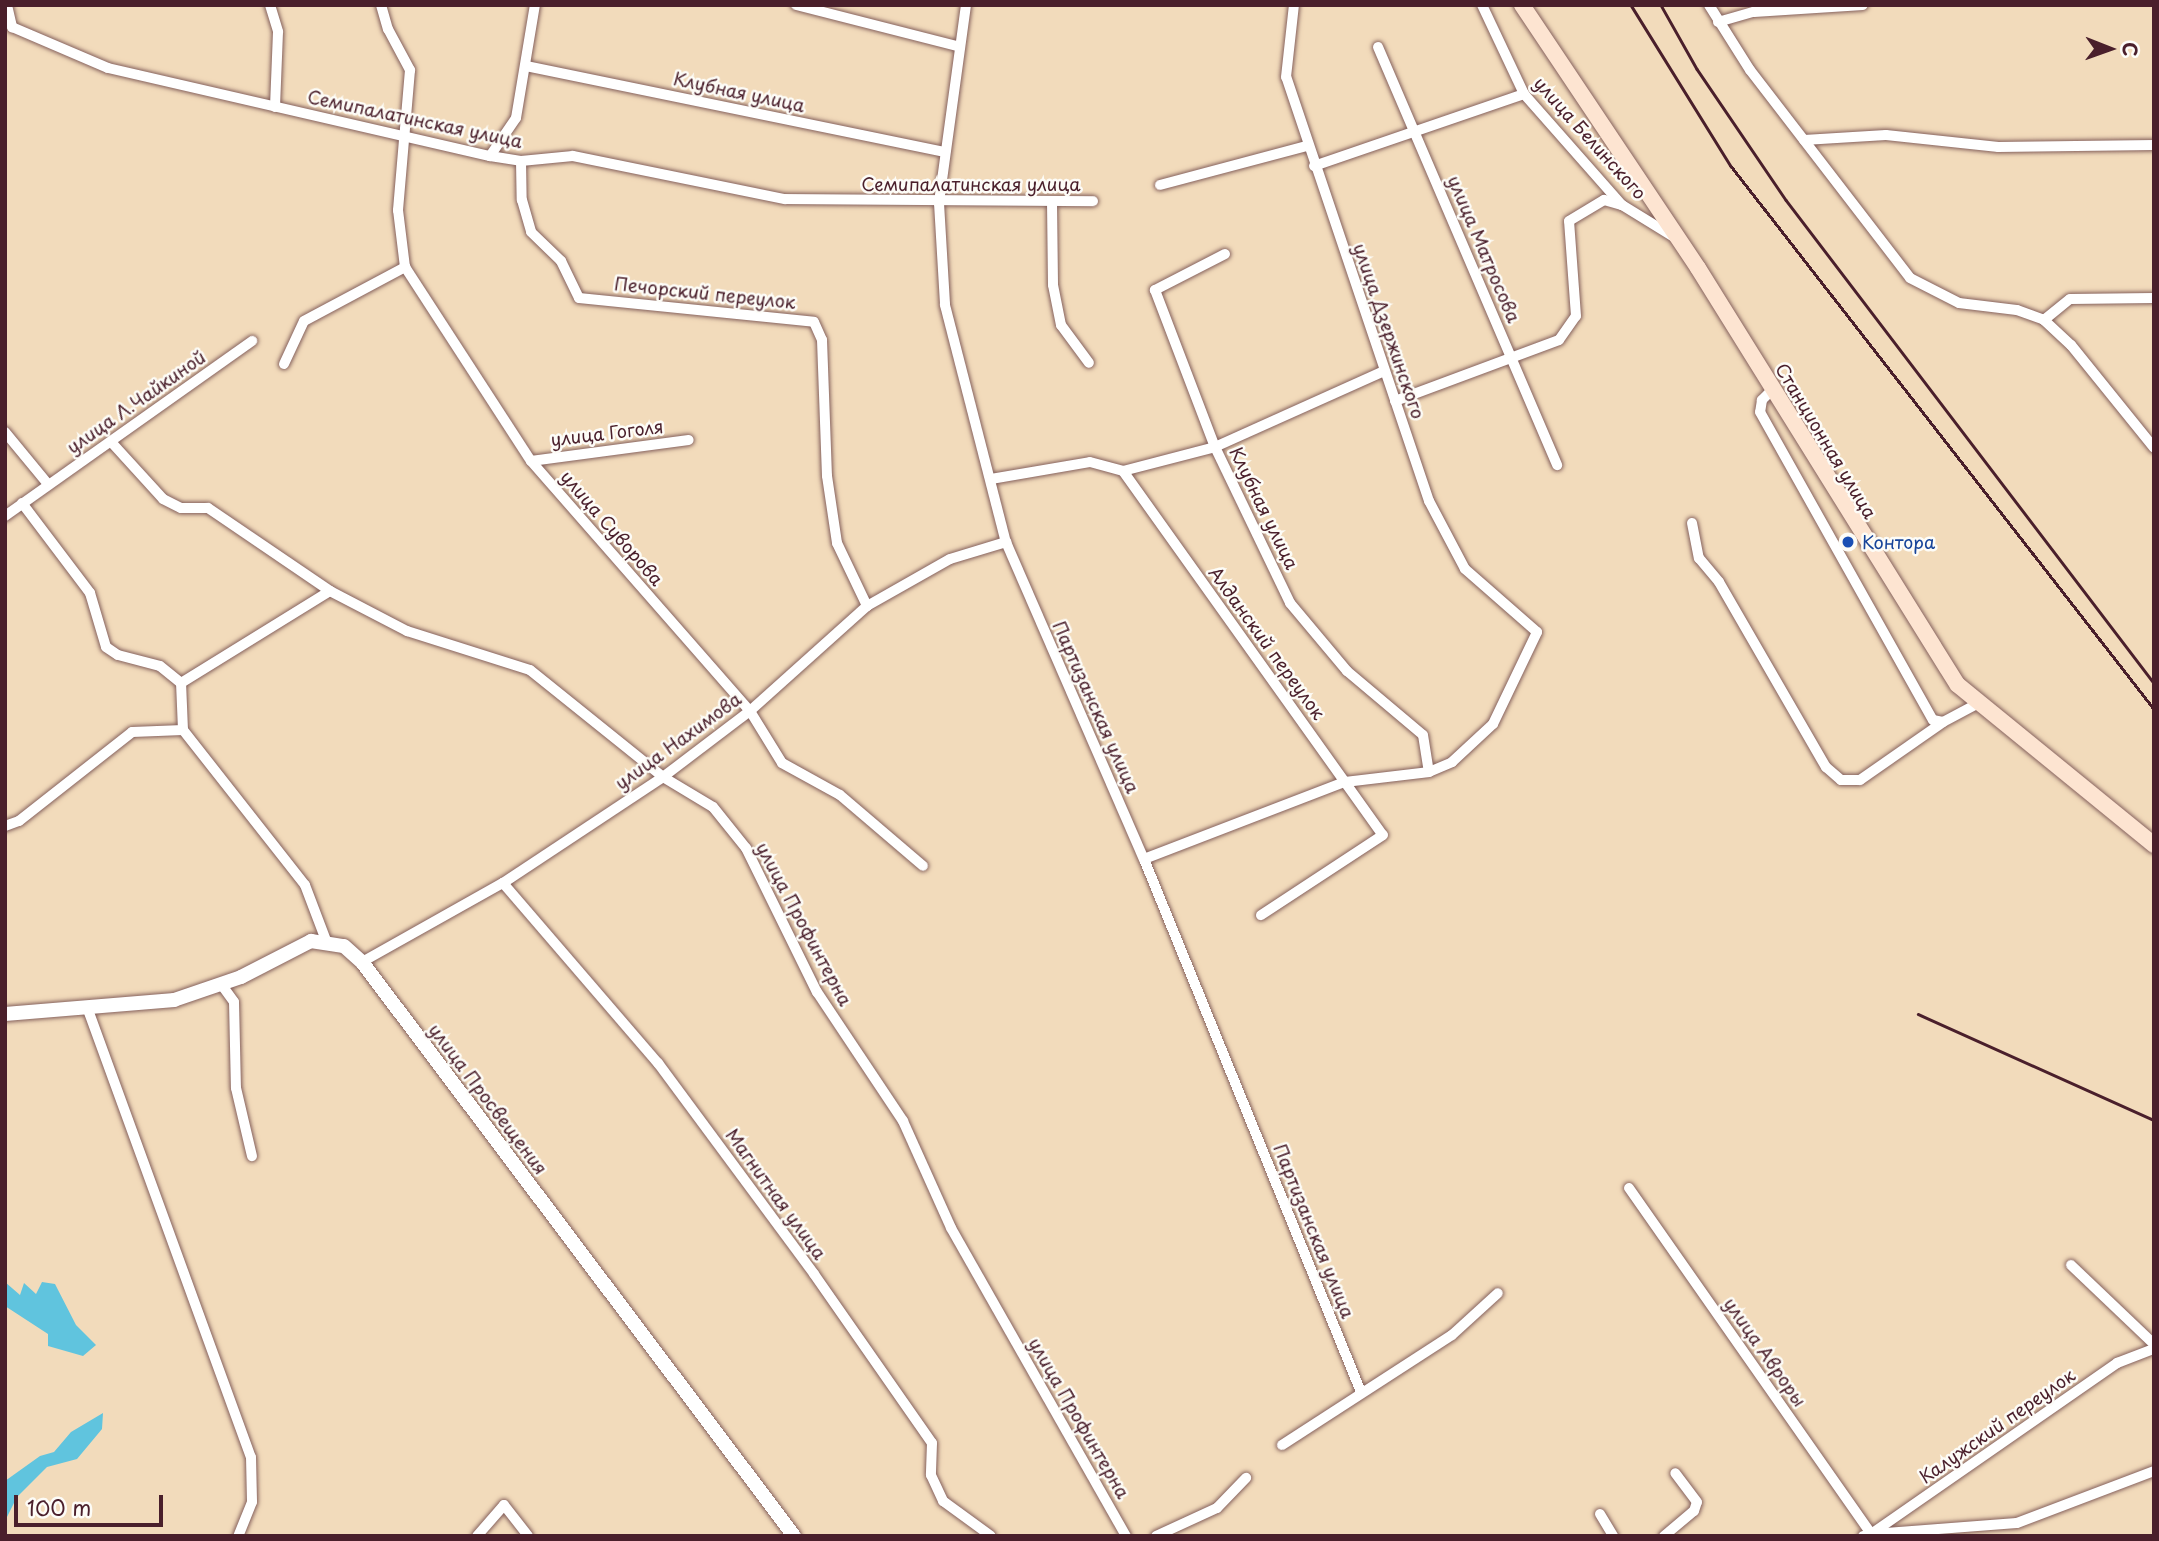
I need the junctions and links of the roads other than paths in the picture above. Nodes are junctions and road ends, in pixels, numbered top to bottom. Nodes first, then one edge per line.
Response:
1 (6, 5) edge
2 (270, 5) edge
3 (382, 5) edge
4 (535, 5) edge
5 (796, 5) edge
6 (966, 5) edge
7 (1294, 5) edge
8 (1482, 5) edge
9 (1522, 5) edge
10 (1709, 5) edge
11 (1863, 5) edge
12 (1718, 22) junction
13 (957, 46) junction
14 (1378, 47) dead end
15 (526, 66) junction
16 (1524, 94) junction
17 (275, 107) junction
18 (1413, 129) junction
19 (401, 137) junction
20 (1804, 140) junction
21 (2154, 145) edge
22 (1307, 146) junction
23 (945, 152) junction
24 (490, 156) junction
25 (521, 161) junction
26 (1314, 166) junction
27 (1160, 185) dead end
28 (1093, 201) dead end
29 (1052, 202) junction
30 (939, 203) junction
31 (1622, 205) junction
32 (1674, 237) junction
33 (1225, 254) dead end
34 (405, 267) junction
35 (2154, 298) edge
36 (2044, 320) junction
37 (252, 341) dead end
38 (1511, 356) junction
39 (1089, 363) dead end
40 (284, 364) dead end
41 (1384, 370) junction
42 (1773, 389) junction
43 (1395, 401) junction
44 (5, 432) edge
45 (689, 440) dead end
46 (113, 444) junction
47 (1215, 447) junction
48 (2154, 448) edge
49 (530, 461) junction
50 (1558, 465) dead end
51 (1123, 471) junction
52 (990, 479) junction
53 (47, 484) junction
54 (23, 503) junction
55 (5, 516) edge
56 (1692, 523) dead end
57 (1006, 542) junction
58 (330, 591) junction
59 (867, 606) junction
60 (181, 683) junction
61 (1978, 703) junction
62 (750, 711) junction
63 (1943, 722) junction
64 (183, 730) junction
65 (1429, 772) junction
66 (663, 777) junction
67 (1345, 782) junction
68 (5, 826) edge
69 (2154, 845) edge
70 (1144, 859) junction
71 (923, 866) dead end
72 (503, 883) junction
73 (1261, 915) dead end
74 (327, 943) junction
75 (362, 962) junction
76 (221, 984) junction
77 (87, 1007) junction
78 (5, 1014) edge
79 (252, 1156) dead end
80 (1629, 1188) dead end
81 (2071, 1265) dead end
82 (1498, 1293) dead end
83 (2154, 1346) edge
84 (1361, 1392) junction
85 (1282, 1446) dead end
86 (2154, 1471) edge
87 (1675, 1473) dead end
88 (1247, 1478) dead end
89 (1600, 1514) dead end
90 (1869, 1535) edge
91 (238, 1536) edge
92 (477, 1536) edge
93 (528, 1536) edge
94 (794, 1536) edge
95 (991, 1536) edge
96 (1126, 1536) edge
97 (1156, 1536) edge
98 (1613, 1536) edge
99 (1664, 1536) edge

1 - 17 street, Семипалатинская улица
2 - 17 street
3 - 19 street, улица Суворова
4 - 15 street
5 - 13 street
6 - 13 street, Партизанская улица
7 - 22 street, улица Дзержинского
8 - 16 street, улица Белинского
9 - 32 main road, Станционная улица
10 - 12 street
11 - 12 street
12 - 20 street
13 - 23 street, Партизанская улица
14 - 18 street, улица Матросова
15 - 23 street, Клубная улица
15 - 24 street
16 - 18 street
16 - 31 street, улица Белинского
17 - 19 street, Семипалатинская улица
18 - 26 street
18 - 38 street, улица Матросова
19 - 24 street, Семипалатинская улица
19 - 34 street, улица Суворова
20 - 21 street
20 - 36 street
22 - 26 street, улица Дзержинского
22 - 27 street
23 - 30 street, Партизанская улица
24 - 25 street, Семипалатинская улица
25 - 30 street, Семипалатинская улица
25 - 59 street, Печорский переулок
26 - 41 street, улица Дзержинского
28 - 29 street, Семипалатинская улица
29 - 30 street, Семипалатинская улица
29 - 39 street
30 - 52 street, Партизанская улица
31 - 32 street, улица Белинского
31 - 38 street
32 - 42 main road, Станционная улица
33 - 47 street, Клубная улица
34 - 40 street
34 - 49 street, улица Суворова
35 - 36 street
36 - 48 street
37 - 46 street, улица Л.Чайкиной
38 - 43 street
38 - 50 street, улица Матросова
41 - 43 street, улица Дзержинского
41 - 47 street
42 - 61 main road, Станционная улица
42 - 63 street
43 - 65 street, улица Дзержинского
44 - 53 street
45 - 49 street, улица Гоголя
46 - 53 street, улица Л.Чайкиной
46 - 58 street, улица Профинтерна
47 - 51 street
47 - 65 street, Клубная улица
49 - 62 street, улица Суворова
51 - 52 street
51 - 67 street, Алданский переулок
52 - 57 street, Партизанская улица
53 - 54 street, улица Л.Чайкиной
54 - 55 street, улица Л.Чайкиной
54 - 60 street
56 - 63 street
57 - 59 street, улица Нахимова
57 - 70 street, Партизанская улица
58 - 60 street
58 - 66 street, улица Профинтерна
59 - 62 street, улица Нахимова
60 - 64 street
61 - 63 street
61 - 69 main road, Станционная улица
62 - 66 street, улица Нахимова
62 - 71 street, улица Суворова
64 - 68 street
64 - 74 street
65 - 67 street
66 - 72 street, улица Нахимова
66 - 96 street, улица Профинтерна
67 - 70 street
67 - 73 street, Алданский переулок
70 - 84 street, Партизанская улица
72 - 75 street, улица Нахимова
72 - 95 street, Магнитная улица
74 - 75 street, улица Просвещения
74 - 76 street
75 - 94 street, улица Просвещения
76 - 77 street
76 - 79 street
77 - 78 street
77 - 91 street
80 - 90 street, улица Авроры
81 - 83 street
82 - 84 street
83 - 90 street, Калужский переулок
84 - 85 street
86 - 90 street
87 - 99 street
88 - 97 street
89 - 98 street
92 - 93 street

